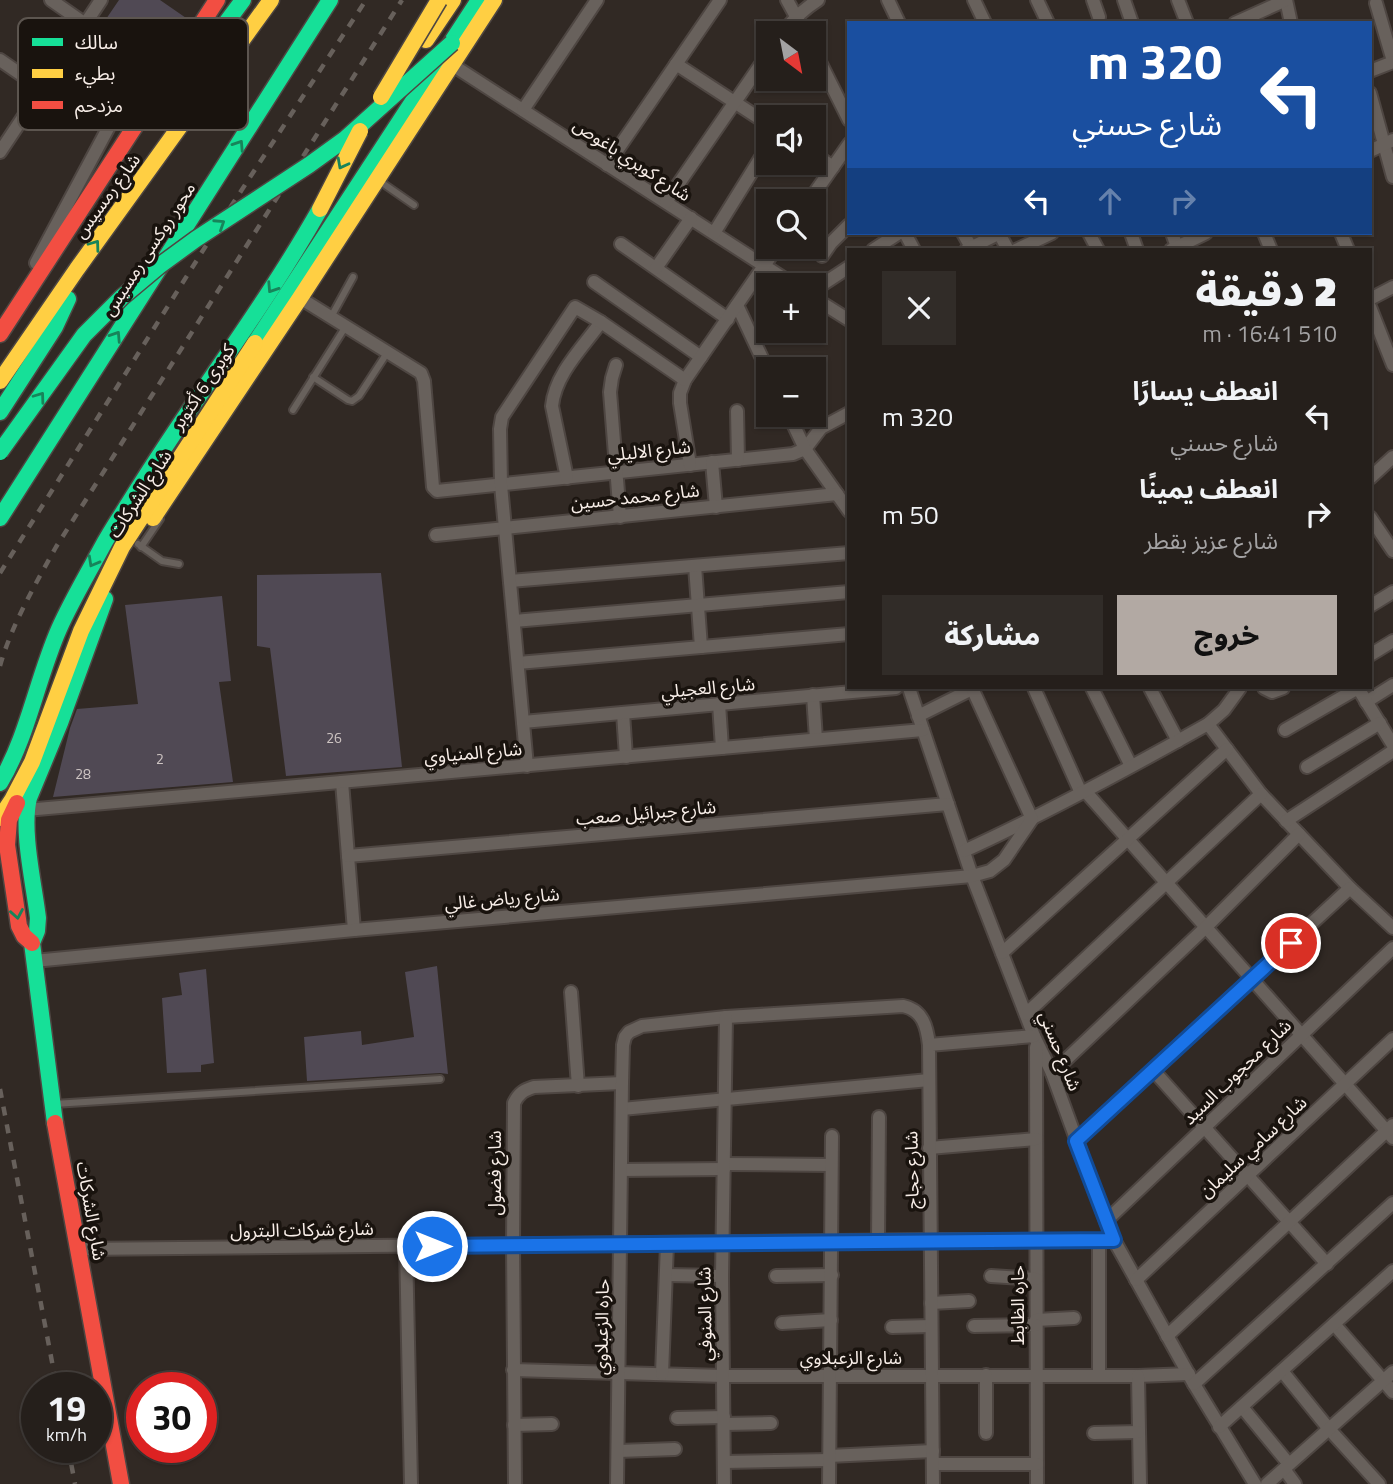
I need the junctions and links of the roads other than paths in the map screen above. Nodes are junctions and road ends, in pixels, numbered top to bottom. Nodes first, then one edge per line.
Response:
1 (51, 0) edge
2 (102, 0) edge
3 (217, 0) edge
4 (271, 0) edge
5 (330, 0) edge
6 (439, 0) edge
7 (453, 0) edge
8 (480, 0) edge
9 (488, 0) edge
10 (494, 0) edge
11 (597, 0) edge
12 (720, 0) edge
13 (787, 0) edge
14 (818, 0) edge
15 (888, 0) edge
16 (974, 0) edge
17 (1037, 0) edge
18 (1093, 0) edge
19 (1140, 0) edge
20 (1178, 0) edge
21 (1286, 0) edge
22 (1125, 3) edge
23 (1376, 3) dead end
24 (797, 16) junction
25 (1099, 17) dead end
26 (76, 18) edge
27 (89, 18) edge
28 (205, 18) edge
29 (793, 21) edge
30 (799, 21) edge
31 (898, 21) edge
32 (984, 21) edge
33 (1047, 21) edge
34 (1131, 21) edge
35 (1186, 21) edge
36 (1239, 21) edge
37 (1291, 21) edge
38 (248, 32) edge
39 (452, 43) junction
40 (0, 60) edge
41 (1393, 62) edge
42 (451, 64) junction
43 (676, 64) junction
44 (1372, 70) edge
45 (18, 72) edge
46 (756, 72) edge
47 (826, 74) edge
48 (1372, 98) edge
49 (735, 103) junction
50 (523, 110) junction
51 (756, 116) edge
52 (847, 116) edge
53 (18, 125) edge
54 (248, 129) edge
55 (107, 130) edge
56 (131, 130) edge
57 (177, 130) edge
58 (247, 130) edge
59 (345, 139) junction
60 (1388, 142) edge
61 (847, 147) edge
62 (1, 150) edge
63 (1372, 150) edge
64 (826, 162) edge
65 (607, 164) junction
66 (756, 165) edge
67 (833, 167) junction
68 (1393, 177) edge
69 (376, 179) junction
70 (817, 189) edge
71 (666, 202) junction
72 (414, 205) dead end
73 (691, 218) junction
74 (847, 227) edge
75 (714, 233) junction
76 (896, 235) edge
77 (996, 235) edge
78 (1048, 235) edge
79 (1203, 235) edge
80 (621, 244) dead end
81 (1182, 247) edge
82 (876, 248) edge
83 (970, 248) edge
84 (1020, 248) edge
85 (826, 251) edge
86 (769, 259) edge
87 (764, 266) junction
88 (656, 268) junction
89 (847, 268) edge
90 (77, 269) junction
91 (775, 273) edge
92 (353, 277) dead end
93 (594, 282) dead end
94 (826, 282) edge
95 (1393, 287) edge
96 (300, 298) junction
97 (1372, 298) edge
98 (737, 305) junction
99 (826, 306) edge
100 (1372, 312) edge
101 (331, 317) junction
102 (728, 319) junction
103 (847, 319) edge
104 (601, 322) junction
105 (346, 326) junction
106 (0, 333) edge
107 (388, 352) junction
108 (701, 357) junction
109 (761, 357) edge
110 (616, 365) dead end
111 (1393, 365) edge
112 (313, 377) junction
113 (685, 380) junction
114 (0, 382) edge
115 (293, 410) dead end
116 (737, 411) dead end
117 (0, 412) edge
118 (847, 414) edge
119 (795, 427) edge
120 (805, 449) junction
121 (0, 452) edge
122 (1393, 457) edge
123 (738, 460) junction
124 (712, 462) junction
125 (690, 465) junction
126 (616, 472) junction
127 (1372, 476) edge
128 (567, 478) junction
129 (501, 485) junction
130 (844, 501) edge
131 (716, 507) junction
132 (620, 517) junction
133 (0, 518) edge
134 (1372, 520) edge
135 (505, 528) junction
136 (436, 536) dead end
137 (139, 545) junction
138 (1393, 551) edge
139 (847, 553) edge
140 (179, 564) dead end
141 (695, 566) junction
142 (510, 581) junction
143 (847, 592) edge
144 (1393, 592) edge
145 (698, 605) junction
146 (1372, 605) edge
147 (514, 621) junction
148 (847, 634) edge
149 (1393, 641) edge
150 (701, 647) junction
151 (1372, 654) edge
152 (518, 663) junction
153 (1393, 685) edge
154 (884, 689) edge
155 (909, 689) edge
156 (971, 689) edge
157 (973, 689) edge
158 (1034, 689) edge
159 (1092, 689) edge
160 (1151, 689) edge
161 (1356, 689) edge
162 (1359, 689) edge
163 (1234, 691) edge
164 (813, 695) junction
165 (1366, 702) junction
166 (719, 704) junction
167 (623, 713) junction
168 (918, 716) junction
169 (523, 722) junction
170 (1208, 724) junction
171 (923, 730) junction
172 (1285, 730) dead end
173 (1388, 733) edge
174 (816, 739) junction
175 (1178, 741) junction
176 (722, 748) junction
177 (1227, 749) junction
178 (46, 751) junction
179 (1393, 751) edge
180 (626, 757) junction
181 (527, 766) junction
182 (1131, 766) junction
183 (1307, 767) dead end
184 (342, 782) junction
185 (0, 783) edge
186 (1083, 792) junction
187 (1261, 794) junction
188 (948, 804) junction
189 (26, 810) junction
190 (0, 818) edge
191 (1032, 819) junction
192 (1286, 821) junction
193 (1298, 834) junction
194 (1128, 839) junction
195 (4, 846) edge
196 (964, 851) junction
197 (348, 856) junction
198 (5, 874) edge
199 (972, 876) junction
200 (1166, 883) junction
201 (1350, 888) junction
202 (1390, 919) edge
203 (1206, 928) junction
204 (354, 930) junction
205 (32, 943) junction
206 (1393, 948) edge
207 (1002, 953) junction
208 (34, 961) junction
209 (1251, 979) junction
210 (571, 992) dead end
211 (1026, 1014) junction
212 (726, 1017) junction
213 (1301, 1035) junction
214 (1035, 1038) junction
215 (1393, 1039) edge
216 (622, 1045) joint
217 (929, 1045) junction
218 (1153, 1070) junction
219 (1052, 1073) junction
220 (440, 1079) dead end
221 (929, 1080) junction
222 (622, 1083) junction
223 (1345, 1084) junction
224 (578, 1086) junction
225 (725, 1099) junction
226 (52, 1104) junction
227 (621, 1109) junction
228 (879, 1117) dead end
229 (1204, 1128) junction
230 (1391, 1132) edge
231 (832, 1136) dead end
232 (1036, 1139) junction
233 (1076, 1141) junction
234 (929, 1148) junction
235 (724, 1166) junction
236 (831, 1166) junction
237 (621, 1170) junction
238 (1248, 1176) junction
239 (1393, 1203) edge
240 (1106, 1221) junction
241 (1289, 1222) junction
242 (931, 1240) junction
243 (1036, 1240) junction
244 (1099, 1240) junction
245 (1114, 1240) junction
246 (878, 1241) junction
247 (832, 1242) junction
248 (722, 1243) junction
249 (620, 1244) junction
250 (667, 1244) junction
251 (513, 1245) junction
252 (406, 1246) junction
253 (79, 1249) junction
254 (1327, 1264) junction
255 (666, 1275) junction
256 (832, 1275) junction
257 (1388, 1275) edge
258 (722, 1276) junction
259 (776, 1276) dead end
260 (991, 1276) dead end
261 (1036, 1279) junction
262 (1136, 1280) junction
263 (1393, 1291) edge
264 (969, 1301) dead end
265 (931, 1303) junction
266 (1074, 1318) dead end
267 (831, 1320) junction
268 (782, 1323) dead end
269 (1036, 1323) junction
270 (1334, 1324) junction
271 (931, 1326) junction
272 (974, 1326) dead end
273 (892, 1327) dead end
274 (1167, 1336) junction
275 (513, 1370) junction
276 (1282, 1371) junction
277 (618, 1373) junction
278 (662, 1374) junction
279 (830, 1375) junction
280 (932, 1375) junction
281 (986, 1375) junction
282 (723, 1376) junction
283 (1036, 1376) junction
284 (1099, 1376) junction
285 (1138, 1376) junction
286 (1388, 1377) edge
287 (1191, 1379) junction
288 (1393, 1392) edge
289 (1242, 1407) junction
290 (677, 1418) dead end
291 (724, 1420) junction
292 (772, 1423) dead end
293 (552, 1424) dead end
294 (514, 1425) junction
295 (1219, 1427) junction
296 (1329, 1429) junction
297 (1138, 1432) junction
298 (986, 1433) dead end
299 (1094, 1433) dead end
300 (675, 1449) dead end
301 (618, 1451) junction
302 (829, 1458) junction
303 (933, 1458) junction
304 (724, 1462) junction
305 (1037, 1464) junction
306 (1286, 1466) junction
307 (1372, 1482) edge
308 (121, 1484) edge
309 (411, 1484) edge
310 (515, 1484) edge
311 (617, 1484) edge
312 (724, 1484) edge
313 (829, 1484) edge
314 (933, 1484) edge
315 (1037, 1484) edge
316 (1140, 1484) edge
317 (1255, 1484) edge
318 (1266, 1484) edge
319 (1295, 1484) edge

1 - 26 street
2 - 27 street
3 - 28 main road, شارع رمسيس
38 -> 4 main road, شارع رمسيس
54 -> 5 main road, محور روكسى رمسيس
6 -> 185 main road, كوبرى 6 أكتوبر, bridge
7 - 59 main road, bridge
8 - 39 main road, كوبرى 6 أكتوبر
9 - 178 main road, شارع الشركات
10 - 42 main road, شارع الشركات
11 - 50 street
12 - 43 street
13 - 24 street
14 - 24 street
15 - 31 street
16 - 32 street
17 - 33 street
18 - 25 street
19 - 22 street
20 - 35 street
21 - 36 street
21 - 37 street
22 - 34 street
23 - 41 street
24 - 29 street
24 - 30 street
39 - 59 main road, bridge
39 - 190 main road, كوبرى 6 أكتوبر, bridge
40 - 45 street
41 - 44 street
42 - 50 street, شارع كوبري باغوص
42 - 69 main road, شارع الشركات
43 - 49 street
43 - 65 street
46 - 49 street
47 - 52 street
48 - 60 street
49 - 51 street
49 - 71 street
50 - 65 street, شارع كوبري باغوص
53 - 62 street
55 - 106 street
56 - 106 main road, شارع رمسيس
90 -> 57 main road, شارع رمسيس
133 -> 58 main road, محور روكسى رمسيس
121 -> 59 main road, bridge
60 - 63 street
60 - 68 street
61 - 67 street
64 - 67 street
65 - 71 street, شارع كوبري باغوص
66 - 75 street
67 - 70 street
69 - 72 lane
69 - 96 main road, شارع الشركات
71 - 73 street, شارع كوبري باغوص
73 - 75 street, شارع كوبري باغوص
73 - 88 street
74 - 85 street
75 - 87 street, شارع كوبري باغوص
76 - 82 street
77 - 83 street
78 - 84 street
79 - 81 street
80 - 88 street
86 - 87 street
87 - 91 street, شارع كوبري باغوص
87 - 98 street
88 - 102 street
89 - 94 street
90 - 114 main road, شارع رمسيس
90 - 117 main road
92 - 101 lane
93 - 108 street
95 - 97 street
96 - 101 street
96 - 137 main road, شارع الشركات
98 - 102 street
98 - 109 street
99 - 103 street
100 - 111 street
101 - 105 street
102 - 108 street
104 - 113 street
104 - 128 street
104 - 129 street
105 - 107 street
105 - 112 lane
107 - 112 lane
107 - 129 street, شارع الاليلي
108 - 113 street
110 - 126 street
112 - 115 lane
113 - 125 street
116 - 123 street
118 - 120 street
119 - 120 street
120 - 123 street, شارع الاليلي
120 - 130 street
122 - 127 street
123 - 124 street, شارع الاليلي
124 - 125 street, شارع الاليلي
124 - 131 street
125 - 126 street, شارع الاليلي
126 - 128 street, شارع الاليلي
126 - 132 street
128 - 129 street, شارع الاليلي
129 - 135 street
130 - 131 street, شارع محمد حسين
131 - 132 street, شارع محمد حسين
132 - 135 street, شارع محمد حسين
134 - 138 street
135 - 136 street, شارع محمد حسين
135 - 142 street
137 - 140 lane
137 - 178 main road, شارع الشركات
139 - 141 street
141 - 142 street
141 - 145 street
142 - 147 street
143 - 145 street
144 - 146 street
145 - 147 street
145 - 150 street
147 - 152 street
148 - 150 street
149 - 151 street
150 - 152 street
152 - 169 street
153 - 165 street
154 - 164 street, شارع العجيلي
155 - 168 street, شارع حسني
156 - 168 street
157 - 191 street
158 - 186 street
159 - 182 street
160 - 175 street
161 - 172 street
162 - 165 street
163 - 170 street
164 - 166 street, شارع العجيلي
164 - 174 street
165 - 173 street
166 - 167 street, شارع العجيلي
166 - 176 street
167 - 169 street, شارع العجيلي
167 - 180 street
168 - 171 street, شارع حسني
169 - 181 street
170 - 175 street
170 - 177 street
171 - 174 street, شارع المنياوي
171 - 188 street, شارع حسني
173 - 183 street
174 - 176 street, شارع المنياوي
175 - 182 street
176 - 180 street, شارع المنياوي
177 - 187 street
177 - 194 street
178 - 189 main road, شارع الشركات
178 - 195 main road, شارع الشركات
179 - 192 street
180 - 181 street, شارع المنياوي
181 - 184 street, شارع المنياوي
182 - 186 street
184 - 189 street, شارع المنياوي
184 - 197 street
186 - 191 street
186 - 194 street
187 - 192 street
187 - 200 street
188 - 196 street, شارع حسني
188 - 197 street, شارع جبرائيل صعب
189 - 205 main road, شارع الشركات
191 - 196 street
191 - 199 street
192 - 193 street
193 - 201 street
193 - 203 street
194 - 200 street
194 - 207 street
195 - 198 main road, شارع الشركات
196 - 199 street, شارع حسني
197 - 204 street
198 -> 205 main road, شارع الشركات
199 - 204 street, شارع رياض غالي
199 - 207 street, شارع حسني
200 - 203 street
200 - 211 street
201 - 202 street
201 - 209 street
203 - 209 street
203 - 219 street
204 - 208 street, شارع رياض غالي
205 - 208 main road, شارع الشركات
206 - 213 street, شارع محجوب السيد
207 - 211 street, شارع حسني
208 - 226 main road, شارع الشركات
209 - 213 street
209 - 218 street
210 - 224 street
211 - 214 street, شارع حسني
212 - 216 street, شارع حجاج
212 - 217 street, شارع حجاج
212 - 225 street, شارع المنوفي
213 - 223 street
213 - 229 street, شارع محجوب السيد
214 - 217 street
214 - 219 street, شارع حسني
214 - 232 street, حاره الظابط
215 - 223 street, شارع سامي سليمان
216 - 222 street, حاره الزعبلاوي
217 - 221 street, شارع حجاج
218 - 229 street
218 - 233 street
219 - 233 street, شارع حسني
220 - 226 lane
221 - 225 street
221 - 234 street, شارع حجاج
222 - 224 street, شارع فضول
222 - 227 street, حاره الزعبلاوي
223 - 230 street
223 - 238 street, شارع سامي سليمان
224 - 251 street, شارع فضول
225 - 227 street
225 - 235 street, شارع المنوفي
226 - 253 main road, شارع الشركات
227 - 237 street, حاره الزعبلاوي
228 - 246 street
229 - 238 street
229 - 240 street, شارع محجوب السيد
230 - 241 street
231 - 236 street
232 - 234 street
232 - 243 street, حاره الظابط
233 - 240 street, شارع حسني
234 - 242 street, شارع حجاج
235 - 236 street
235 - 237 street
235 - 248 street, شارع المنوفي
236 - 247 street
237 - 249 street, حاره الزعبلاوي
238 - 241 street
238 - 262 street, شارع سامي سليمان
239 - 254 street
240 - 245 street, شارع حسني
241 - 254 street
241 - 274 street
242 - 243 street, شارع شركات البترول
242 - 246 street, شارع شركات البترول
242 - 265 street, شارع حجاج
243 - 244 street, شارع شركات البترول
243 - 261 street, حاره الظابط
244 - 245 street, شارع شركات البترول
244 - 284 street
245 - 262 street, شارع حسني
246 - 247 street, شارع شركات البترول
247 - 248 street, شارع شركات البترول
247 - 256 street
248 - 250 street, شارع شركات البترول
248 - 258 street, شارع المنوفي
249 - 250 street, شارع شركات البترول
249 - 251 street, شارع شركات البترول
249 - 277 street, حاره الزعبلاوي
250 - 255 street
251 - 252 street, شارع شركات البترول
251 - 275 street, شارع فضول
252 - 253 street, شارع شركات البترول
252 - 309 street
253 - 308 main road, شارع الشركات
254 - 287 street
255 - 258 street
255 - 278 street
256 - 259 street
256 - 267 street
257 - 263 street
257 - 270 street
258 - 282 street, شارع المنوفي
260 - 261 street
261 - 269 street, حاره الظابط
262 - 274 street, شارع حسني
264 - 265 street
265 - 271 street, شارع حجاج
266 - 269 street
267 - 268 street
267 - 279 street
269 - 272 street
269 - 283 street, حاره الظابط
270 - 276 street
270 - 286 street
271 - 273 street
271 - 280 street, شارع حجاج
274 - 287 street, شارع حسني
275 - 277 street, شارع الزعبلاوي
275 - 294 street, شارع فضول
276 - 289 street
276 - 296 street
277 - 278 street, شارع الزعبلاوي
277 - 301 street, حاره الزعبلاوي
278 - 282 street, شارع الزعبلاوي
279 - 280 street, شارع الزعبلاوي
279 - 282 street, شارع الزعبلاوي
279 - 302 street
280 - 281 street, شارع الزعبلاوي
280 - 303 street, شارع حجاج
281 - 283 street, شارع الزعبلاوي
281 - 298 street
282 - 291 street, شارع المنوفي
283 - 284 street, شارع الزعبلاوي
283 - 305 street, حاره الظابط
284 - 285 street, شارع الزعبلاوي
285 - 287 street, شارع الزعبلاوي
285 - 297 street
286 - 288 street
286 - 296 street
287 - 295 street, شارع حسني
289 - 295 street
289 - 306 street
290 - 291 street
291 - 292 street
291 - 304 street, شارع المنوفي
293 - 294 street
294 - 310 street, شارع فضول
295 - 317 street, شارع حسني
296 - 306 street
296 - 307 street
297 - 299 street
297 - 316 street
300 - 301 street
301 - 311 street, حاره الزعبلاوي
302 - 303 street
302 - 304 street
302 - 313 street
303 - 305 street
303 - 314 street, شارع حجاج
304 - 312 street, شارع المنوفي
305 - 315 street, حاره الظابط
306 - 318 street
306 - 319 street

